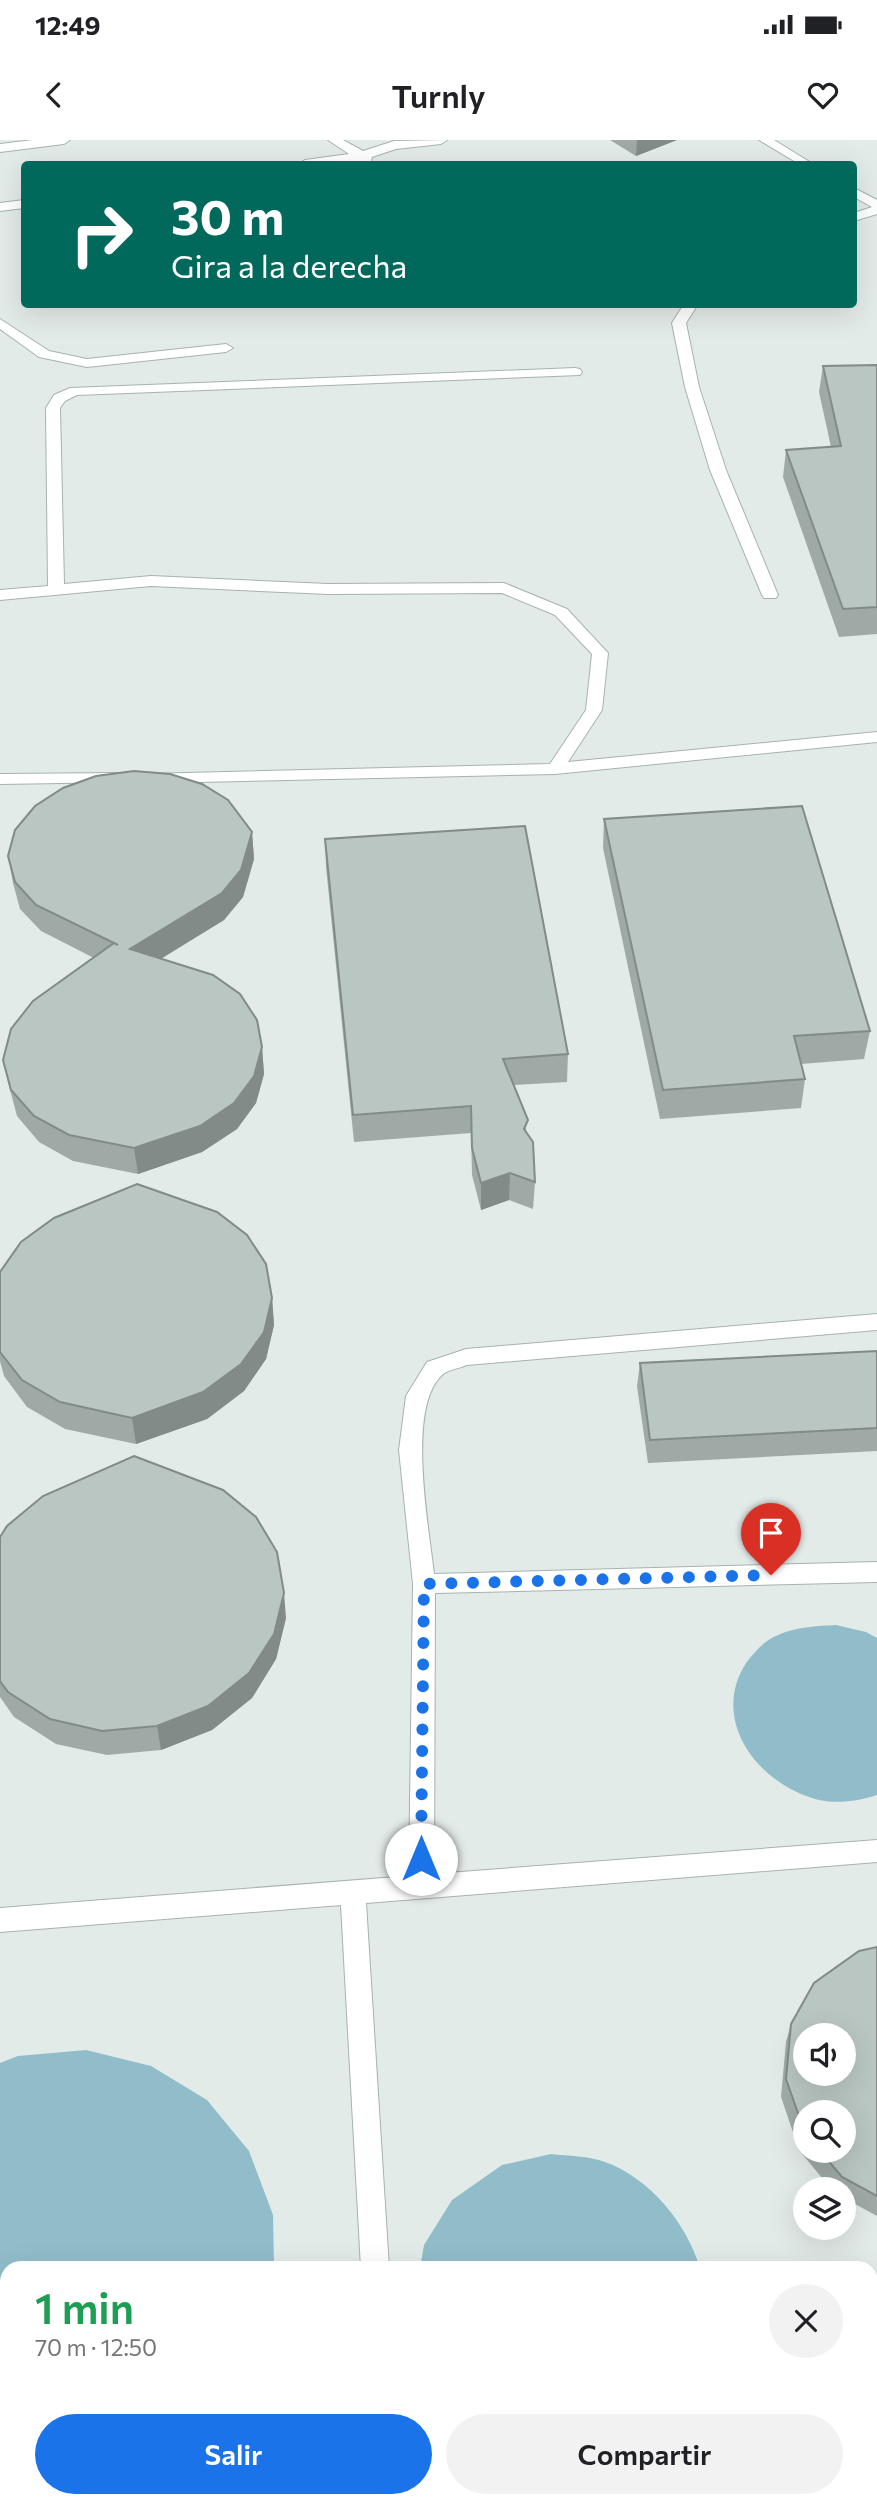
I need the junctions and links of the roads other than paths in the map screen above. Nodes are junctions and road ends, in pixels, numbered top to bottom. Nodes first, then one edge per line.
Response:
1 (64, 140) edge
2 (334, 140) edge
3 (441, 140) edge
4 (765, 140) edge
5 (396, 143) edge
6 (0, 148) edge
7 (362, 156) junction
8 (326, 161) edge
9 (371, 161) edge
10 (802, 161) edge
11 (857, 194) edge
12 (21, 204) edge
13 (0, 207) edge
14 (877, 207) edge
15 (857, 216) edge
16 (688, 308) edge
17 (0, 323) edge
18 (226, 348) dead end
19 (575, 372) dead end
20 (56, 590) junction
21 (0, 595) edge
22 (770, 595) dead end
23 (877, 737) edge
24 (555, 769) junction
25 (0, 779) edge
26 (877, 1322) edge
27 (877, 1572) edge
28 (424, 1584) junction
29 (877, 1852) edge
30 (421, 1887) junction
31 (353, 1892) junction
32 (0, 1920) edge
33 (375, 2261) edge

1 - 6 street
2 - 7 street
3 - 5 street
4 - 10 street
5 - 7 street
7 - 8 street
7 - 9 street
11 - 14 street
12 - 13 street
14 - 15 street
16 - 22 street
17 - 18 street
19 - 20 street
20 - 21 street
20 - 24 street
23 - 24 street
24 - 25 street
26 - 28 street
27 - 28 street
28 - 30 street
29 - 30 street
30 - 31 street
31 - 32 street
31 - 33 street

